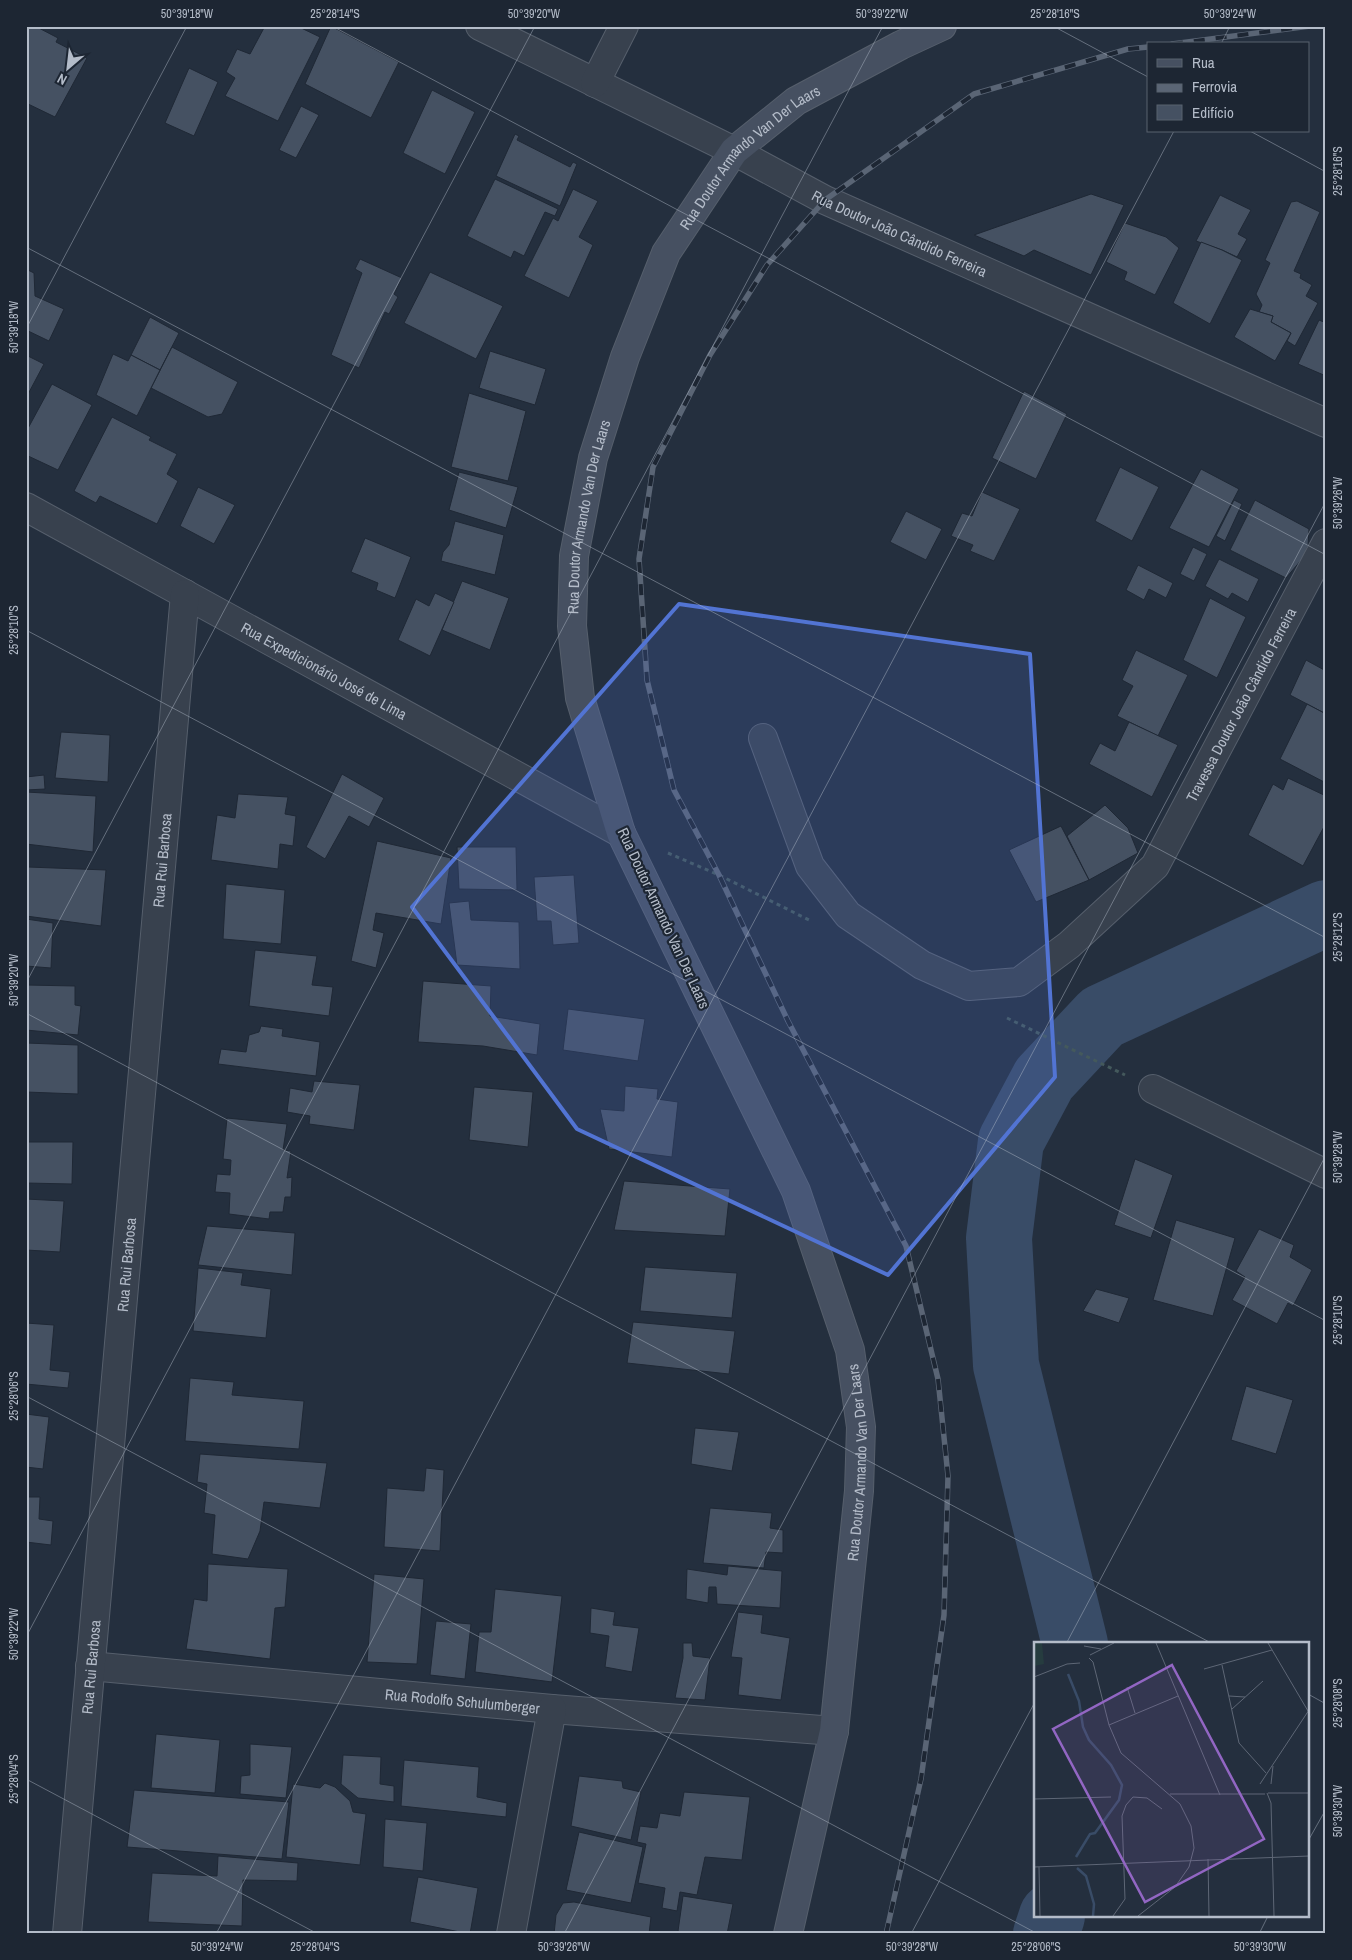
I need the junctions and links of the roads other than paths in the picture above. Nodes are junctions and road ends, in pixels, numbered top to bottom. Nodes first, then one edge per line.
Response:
1 (480, 26) edge
2 (624, 26) edge
3 (942, 26) edge
4 (595, 83) junction
5 (734, 151) junction
6 (1326, 423) edge
7 (26, 507) edge
8 (1326, 543) edge
9 (185, 594) junction
10 (763, 738) dead end
11 (621, 833) junction
12 (1153, 1089) road end
13 (1326, 1174) edge
14 (90, 1666) junction
15 (552, 1709) junction
16 (834, 1730) junction
17 (67, 1934) edge
18 (512, 1934) edge
19 (788, 1934) edge

1 - 4 street, Rua Doutor João Cândido Ferreira
2 - 4 street
3 - 5 main road, Rua Doutor Armando Van Der Laars
4 - 5 street, Rua Doutor João Cândido Ferreira
5 - 6 street, Rua Doutor João Cândido Ferreira
5 - 11 main road, Rua Doutor Armando Van Der Laars
7 - 9 street, Rua Expedicionário José de Lima
8 - 10 street, Travessa Doutor João Cândido Ferreira
9 - 11 street, Rua Expedicionário José de Lima
9 - 14 street, Rua Rui Barbosa
11 - 16 main road, Rua Doutor Armando Van Der Laars
12 - 13 street
14 - 15 street, Rua Rodolfo Schulumberger
14 - 17 street, Rua Rui Barbosa
15 - 16 street, Rua Rodolfo Schulumberger
15 - 18 street
16 - 19 main road, Rua Doutor Armando Van Der Laars

